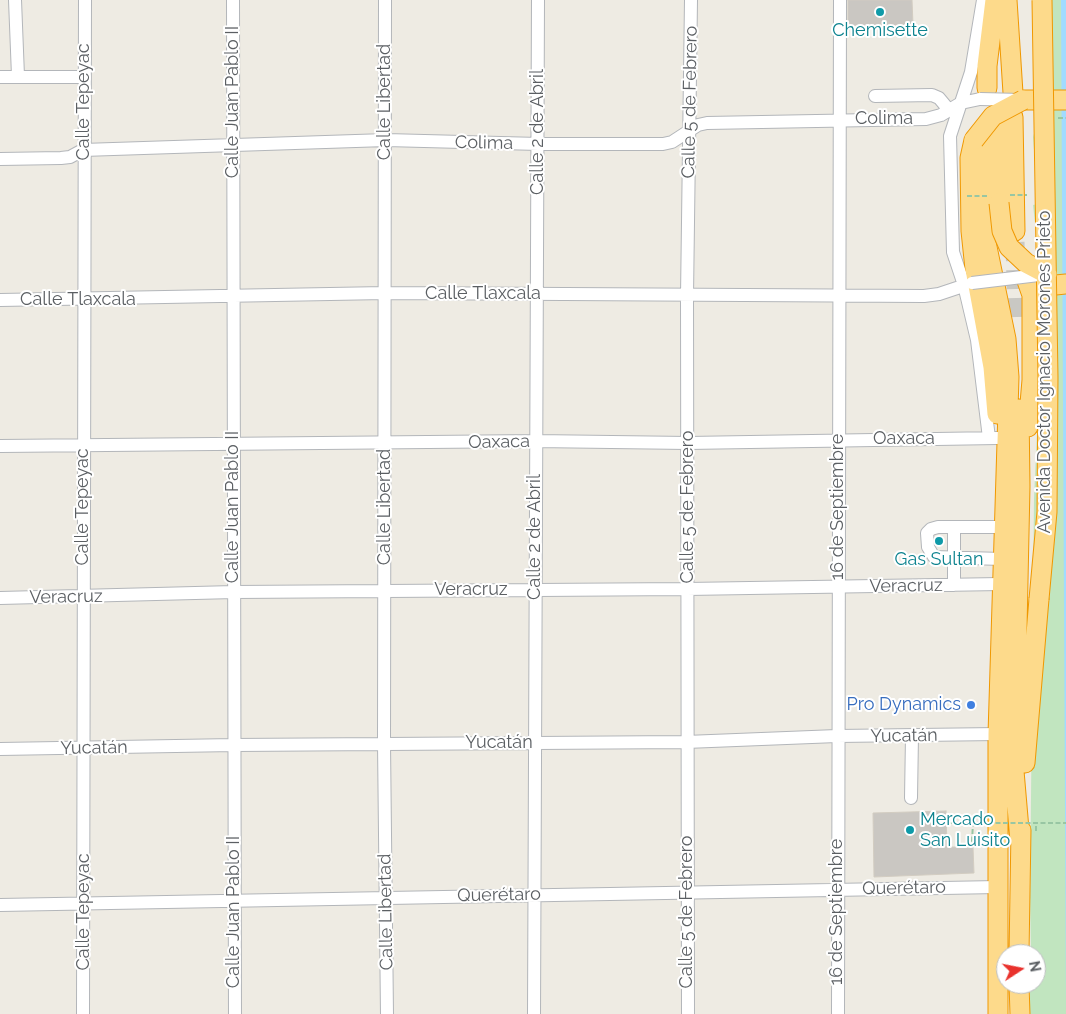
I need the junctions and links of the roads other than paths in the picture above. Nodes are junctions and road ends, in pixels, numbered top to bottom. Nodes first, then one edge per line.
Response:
1 (15, 0) edge
2 (85, 0) edge
3 (233, 0) edge
4 (385, 0) edge
5 (538, 0) edge
6 (691, 0) edge
7 (840, 0) edge
8 (983, 0) edge
9 (996, 0) edge
10 (1007, 0) edge
11 (1014, 0) edge
12 (1042, 0) edge
13 (1009, 52) junction
14 (18, 76) junction
15 (0, 77) edge
16 (84, 77) junction
17 (1001, 94) junction
18 (875, 96) dead end
19 (1066, 100) edge
20 (961, 102) junction
21 (949, 110) junction
22 (839, 119) junction
23 (689, 130) junction
24 (980, 138) junction
25 (386, 140) junction
26 (539, 144) junction
27 (233, 145) junction
28 (83, 150) junction
29 (0, 159) edge
30 (1015, 231) tunnel mouth
31 (1047, 274) junction
32 (1066, 274) edge
33 (968, 284) junction
34 (1066, 284) edge
35 (1029, 286) junction
36 (386, 294) junction
37 (537, 295) junction
38 (686, 296) junction
39 (839, 297) junction
40 (233, 298) junction
41 (0, 300) edge
42 (84, 300) junction
43 (1017, 325) tunnel mouth
44 (994, 438) junction
45 (838, 439) junction
46 (535, 441) junction
47 (688, 442) junction
48 (385, 444) junction
49 (233, 445) junction
50 (0, 446) edge
51 (83, 446) junction
52 (1005, 460) junction
53 (1020, 482) junction
54 (954, 527) junction
55 (1003, 527) junction
56 (955, 558) junction
57 (1002, 559) junction
58 (1001, 584) junction
59 (954, 585) junction
60 (839, 588) junction
61 (687, 589) junction
62 (535, 590) junction
63 (385, 591) junction
64 (234, 592) junction
65 (84, 597) junction
66 (0, 598) edge
67 (1013, 732) junction
68 (837, 736) junction
69 (912, 736) junction
70 (686, 742) junction
71 (533, 743) junction
72 (384, 744) junction
73 (234, 745) junction
74 (83, 748) junction
75 (0, 749) edge
76 (910, 798) dead end
77 (998, 887) junction
78 (837, 889) junction
79 (688, 892) junction
80 (534, 895) junction
81 (386, 897) junction
82 (234, 900) junction
83 (84, 904) junction
84 (0, 905) edge
85 (1019, 944) edge
86 (1019, 994) edge
87 (84, 1014) edge
88 (235, 1014) edge
89 (386, 1014) edge
90 (534, 1014) edge
91 (688, 1014) edge
92 (838, 1014) edge
93 (998, 1014) edge
94 (1020, 1014) edge

1 - 14 street
2 - 16 street, Calle Tepeyac
3 - 27 street, Calle Juan Pablo II
4 - 25 street, Calle Libertad
5 - 26 street, Calle 2 de Abril
6 - 23 street, Calle 5 de Febrero
7 - 22 street, 16 de Septiembre
8 - 20 street
9 - 17 highway
10 - 13 highway
11 - 13 highway
12 - 67 highway, Avenida Doctor Ignacio Morones Prieto, bridge
13 - 17 highway
14 - 15 street
14 - 16 street
16 - 28 street, Calle Tepeyac
17 - 19 highway
17 - 20 street
17 - 24 highway, bridge
18 - 21 street
20 - 21 street, Colima
20 - 33 street
21 - 22 street, Colima
22 - 23 street, Colima
22 - 39 street, 16 de Septiembre
23 - 26 street, Colima
23 - 38 street, Calle 5 de Febrero
24 - 44 highway
24 - 52 highway, Avenida Doctor Ignacio Morones Prieto
25 - 26 street, Colima
25 - 27 street, Colima
25 - 36 street, Calle Libertad
26 - 37 street, Calle 2 de Abril
27 - 28 street, Colima
27 - 40 street, Calle Juan Pablo II
28 - 29 street, Colima
28 - 42 street, Calle Tepeyac
30 - 31 highway, bridge
31 - 32 highway
31 - 35 street, Calle Tlaxcala, bridge
33 - 35 street, Calle Tlaxcala, bridge
33 - 39 street, Calle Tlaxcala
33 - 44 street
34 - 35 highway
35 - 53 highway
36 - 37 street, Calle Tlaxcala
36 - 40 street, Calle Tlaxcala
36 - 48 street, Calle Libertad
37 - 38 street, Calle Tlaxcala
37 - 46 street, Calle 2 de Abril
38 - 39 street, Calle Tlaxcala
38 - 47 street, Calle 5 de Febrero
39 - 45 street, 16 de Septiembre
40 - 42 street, Calle Tlaxcala
40 - 49 street, Calle Juan Pablo II
41 - 42 street, Calle Tlaxcala
42 - 51 street, Calle Tepeyac
43 - 53 highway
44 - 45 street, Oaxaca
44 - 52 highway
45 - 47 street, Oaxaca
45 - 60 street, 16 de Septiembre
46 - 47 street, Oaxaca
46 - 48 street, Oaxaca
46 - 62 street, Calle 2 de Abril
47 - 61 street, Calle 5 de Febrero
48 - 49 street, Oaxaca
48 - 63 street, Calle Libertad
49 - 51 street, Oaxaca
49 - 64 street, Calle Juan Pablo II
50 - 51 street, Oaxaca
51 - 65 street, Calle Tepeyac
52 - 55 highway, Avenida Doctor Ignacio Morones Prieto
53 - 67 highway
54 - 55 street
54 - 56 street
54 - 56 street
55 - 57 highway, Avenida Doctor Ignacio Morones Prieto
56 - 57 street
56 - 59 street
57 - 58 highway, Avenida Doctor Ignacio Morones Prieto
58 - 59 street, Veracruz
58 - 67 highway, Avenida Doctor Ignacio Morones Prieto
59 - 60 street, Veracruz
60 - 61 street, Veracruz
60 - 68 street, 16 de Septiembre
61 - 62 street, Veracruz
61 - 70 street, Calle 5 de Febrero
62 - 63 street, Veracruz
62 - 71 street, Calle 2 de Abril
63 - 64 street, Veracruz
63 - 72 street, Calle Libertad
64 - 65 street, Veracruz
64 - 73 street, Calle Juan Pablo II
65 - 66 street, Veracruz
65 - 74 street, Calle Tepeyac
67 - 69 street, Yucatán
67 - 77 highway, Avenida Doctor Ignacio Morones Prieto
67 - 85 highway, Avenida Doctor Ignacio Morones Prieto
68 - 69 street, Yucatán
68 - 70 street, Yucatán
68 - 78 street, 16 de Septiembre
69 - 76 street
70 - 71 street, Yucatán
70 - 79 street, Calle 5 de Febrero
71 - 72 street, Yucatán
71 - 80 street, Calle 2 de Abril
72 - 73 street, Yucatán
72 - 81 street, Calle Libertad
73 - 74 street, Yucatán
73 - 82 street, Calle Juan Pablo II
74 - 75 street, Yucatán
74 - 83 street, Calle Tepeyac
77 - 78 street, Querétaro
77 - 93 highway, Avenida Doctor Ignacio Morones Prieto
78 - 79 street, Querétaro
78 - 92 street, 16 de Septiembre
79 - 80 street, Querétaro
79 - 91 street, Calle 5 de Febrero
80 - 81 street, Querétaro
80 - 90 street, Calle 2 de Abril
81 - 82 street, Querétaro
81 - 89 street, Calle Libertad
82 - 83 street, Querétaro
82 - 88 street, Calle Juan Pablo II
83 - 84 street, Querétaro
83 - 87 street, Calle Tepeyac
86 - 94 highway

